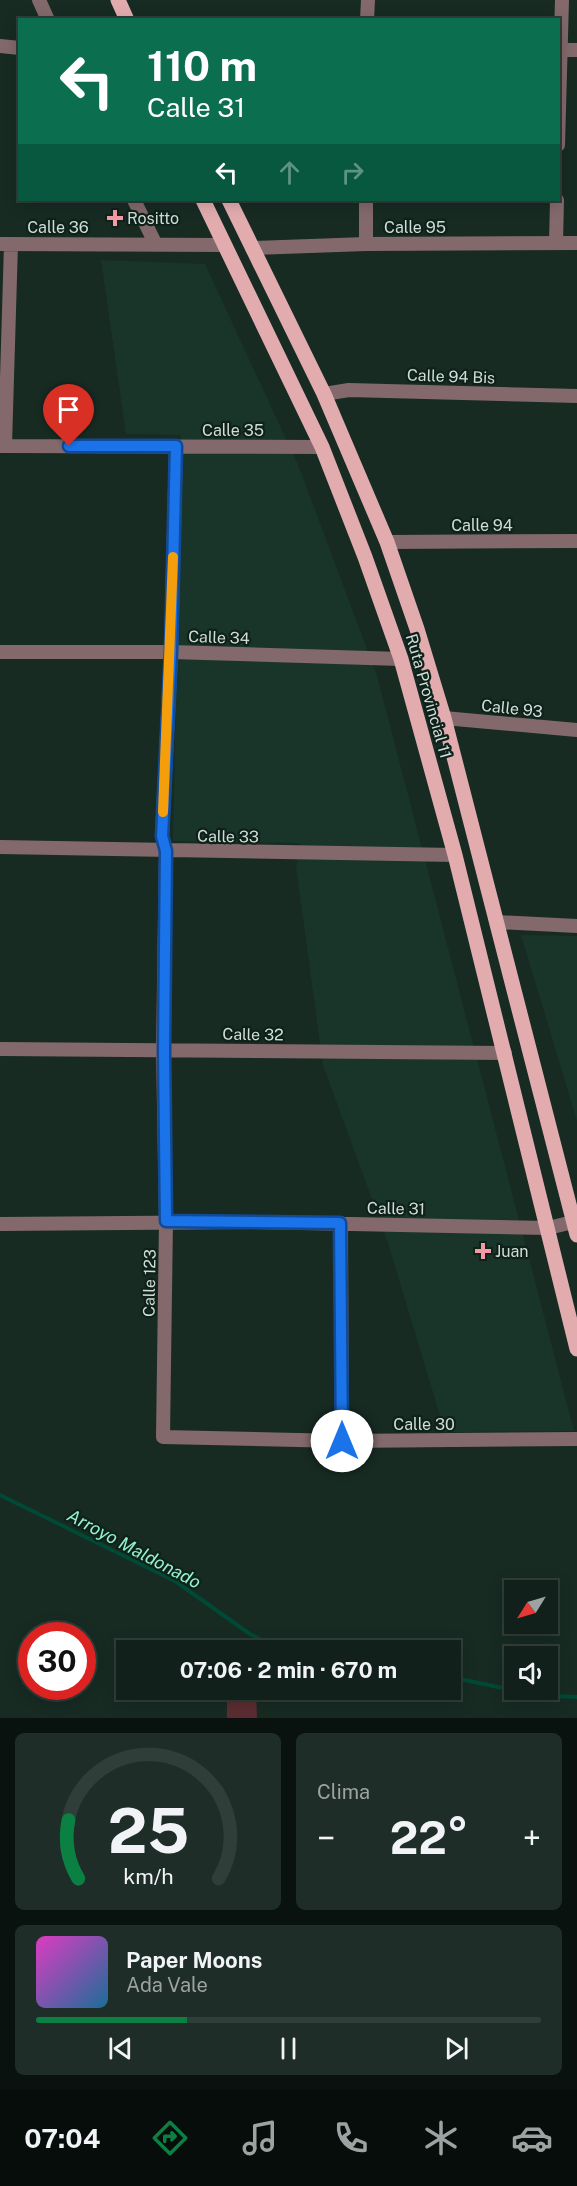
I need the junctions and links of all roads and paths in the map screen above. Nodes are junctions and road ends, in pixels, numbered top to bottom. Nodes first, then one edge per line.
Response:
1 (39, 0) edge
2 (118, 0) edge
3 (368, 0) edge
4 (562, 0) edge
5 (47, 18) edge
6 (126, 18) edge
7 (367, 18) edge
8 (560, 33) edge
9 (0, 46) edge
10 (18, 48) edge
11 (560, 50) edge
12 (577, 50) edge
13 (134, 201) edge
14 (203, 201) edge
15 (229, 201) edge
16 (366, 201) edge
17 (557, 201) edge
18 (155, 243) junction
19 (556, 243) junction
20 (577, 243) edge
21 (5, 244) edge
22 (366, 244) junction
23 (224, 245) junction
24 (252, 248) junction
25 (324, 394) junction
26 (577, 396) edge
27 (3, 445) edge
28 (176, 446) junction
29 (322, 447) junction
30 (577, 541) edge
31 (387, 542) junction
32 (0, 652) edge
33 (171, 652) junction
34 (401, 659) junction
35 (444, 718) junction
36 (577, 730) edge
37 (0, 847) edge
38 (166, 851) junction
39 (455, 855) junction
40 (497, 922) junction
41 (577, 927) edge
42 (0, 1049) edge
43 (164, 1050) junction
44 (505, 1053) junction
45 (166, 1221) junction
46 (340, 1223) junction
47 (0, 1224) edge
48 (576, 1226) edge
49 (548, 1228) junction
50 (577, 1349) edge
51 (163, 1437) joint
52 (577, 1439) edge
53 (342, 1441) junction

1 - 5 street
2 - 6 main road
3 - 7 street
4 - 8 street
9 - 10 street
11 - 12 street
13 - 18 street
14 - 23 main road, Ruta Provincial 11
15 - 24 main road, Ruta Provincial 11
16 - 22 street
17 - 19 street
18 - 21 street, Calle 36
18 - 23 street, Calle 36
19 - 20 street, Calle 95
19 - 22 street, Calle 95
21 - 27 street
22 - 24 street, Calle 95
23 - 29 main road, Ruta Provincial 11
24 - 25 main road, Ruta Provincial 11
25 - 26 street, Calle 94 Bis
25 - 31 main road, Ruta Provincial 11
27 - 28 street, Calle 35
28 - 29 street, Calle 35
28 - 33 street, Calle 123
29 - 34 main road, Ruta Provincial 11
30 - 31 street, Calle 94
31 - 35 main road, Ruta Provincial 11
32 - 33 street, Calle 34
33 - 34 street, Calle 34
33 - 38 street, Calle 123
34 - 39 main road, Ruta Provincial 11
35 - 36 street, Calle 93
35 - 40 main road, Ruta Provincial 11
37 - 38 street, Calle 33
38 - 39 street, Calle 33
38 - 43 street, Calle 123
39 - 44 main road, Ruta Provincial 11
40 - 41 street
40 - 48 main road, Ruta Provincial 11
42 - 43 street, Calle 32
43 - 44 street, Calle 32
43 - 45 street, Calle 123
44 - 49 main road, Ruta Provincial 11
45 - 46 street, Calle 31
45 - 47 street, Calle 31
45 - 51 street, Calle 123
46 - 49 street, Calle 31
46 - 53 street
48 - 49 street, Calle 31
49 - 50 main road, Ruta Provincial 11
51 - 53 street, Calle 30
52 - 53 street, Calle 30

